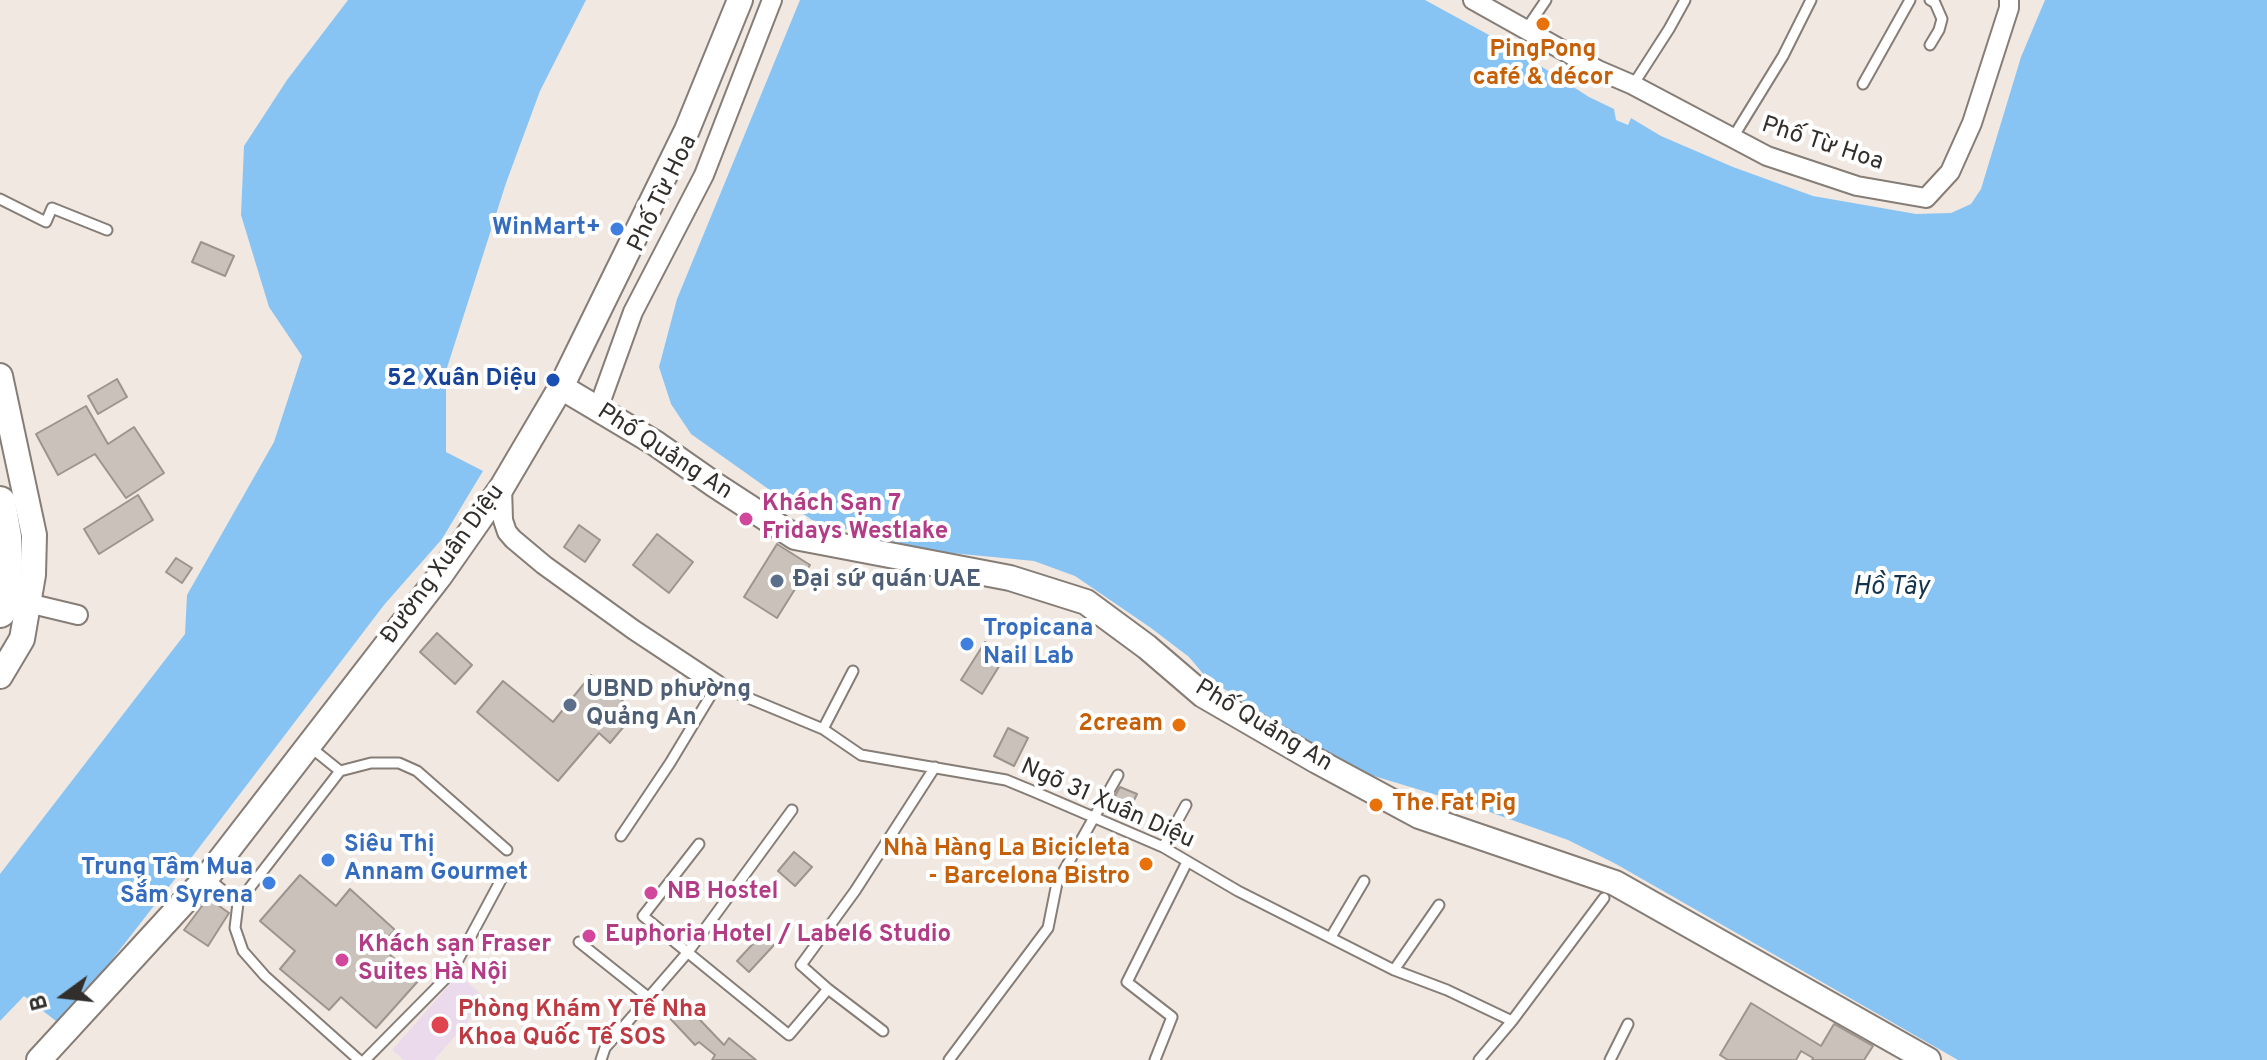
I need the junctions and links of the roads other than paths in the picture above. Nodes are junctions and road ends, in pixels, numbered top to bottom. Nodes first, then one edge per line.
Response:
1 (740, 0) edge
2 (772, 0) edge
3 (1473, 0) edge
4 (1546, 0) edge
5 (1685, 0) edge
6 (1811, 0) edge
7 (1910, 0) edge
8 (1930, 0) edge
9 (2009, 0) edge
10 (1527, 28) junction
11 (1930, 45) dead end
12 (1863, 84) dead end
13 (1633, 85) junction
14 (1732, 139) junction
15 (0, 199) edge
16 (107, 230) dead end
17 (0, 376) edge
18 (561, 387) junction
19 (598, 409) junction
20 (502, 487) junction
21 (0, 502) edge
22 (14, 608) edge
23 (78, 615) dead end
24 (853, 671) dead end
25 (0, 676) edge
26 (717, 685) junction
27 (823, 729) junction
28 (309, 746) junction
29 (935, 767) junction
30 (340, 771) junction
31 (1118, 775) dead end
32 (1186, 805) dead end
33 (792, 810) dead end
34 (1094, 818) junction
35 (621, 836) dead end
36 (699, 844) dead end
37 (1163, 847) junction
38 (507, 850) dead end
39 (1187, 862) junction
40 (207, 877) junction
41 (502, 878) dead end
42 (1364, 881) dead end
43 (1604, 898) dead end
44 (238, 903) junction
45 (1439, 905) dead end
46 (1331, 937) junction
47 (579, 942) dead end
48 (688, 952) junction
49 (1394, 970) junction
50 (828, 989) junction
51 (648, 997) junction
52 (1512, 1021) junction
53 (1628, 1024) dead end
54 (883, 1031) dead end
55 (39, 1060) edge
56 (362, 1060) edge
57 (601, 1060) edge
58 (949, 1060) edge
59 (1155, 1060) edge
60 (1479, 1060) edge
61 (1610, 1060) edge
62 (1928, 1060) edge

1 - 18 street, Đường Xuân Diệu
2 - 19 street, Phố Từ Hoa
3 - 10 street, Phố Từ Hoa
4 - 10 lane
5 - 13 lane
6 - 14 lane
7 - 12 lane
8 - 11 lane
9 - 14 street, Phố Từ Hoa
10 - 13 street, Phố Từ Hoa
13 - 14 street, Phố Từ Hoa
15 - 16 lane
17 - 22 street
18 - 19 street, Phố Quảng An
18 - 20 street, Đường Xuân Diệu
19 - 62 street, Phố Quảng An
20 - 26 street
20 - 28 street, Đường Xuân Diệu
21 - 22 main road
22 - 23 street
22 - 25 street
24 - 27 lane
26 - 27 lane, Ngõ 31 Xuân Diệu
26 - 35 lane
27 - 29 lane, Ngõ 31 Xuân Diệu
28 - 30 lane
28 - 40 street, Đường Xuân Diệu
29 - 34 lane, Ngõ 31 Xuân Diệu
29 - 50 lane
30 - 38 lane
30 - 44 lane
31 - 34 lane
32 - 37 lane
33 - 48 lane
34 - 37 lane, Ngõ 31 Xuân Diệu
34 - 58 lane
36 - 48 lane
37 - 39 lane, Ngõ 31 Xuân Diệu
39 - 46 lane, Ngõ 31 Xuân Diệu
39 - 59 lane
40 - 44 lane
40 - 55 street, Đường Xuân Diệu
41 - 56 lane
42 - 46 lane
43 - 52 lane
44 - 56 lane
45 - 49 lane
46 - 49 lane, Ngõ 31 Xuân Diệu
47 - 51 lane
48 - 50 lane
48 - 51 lane
49 - 52 lane, Ngõ 31 Xuân Diệu
50 - 54 lane
51 - 57 lane
52 - 60 lane
53 - 61 lane

